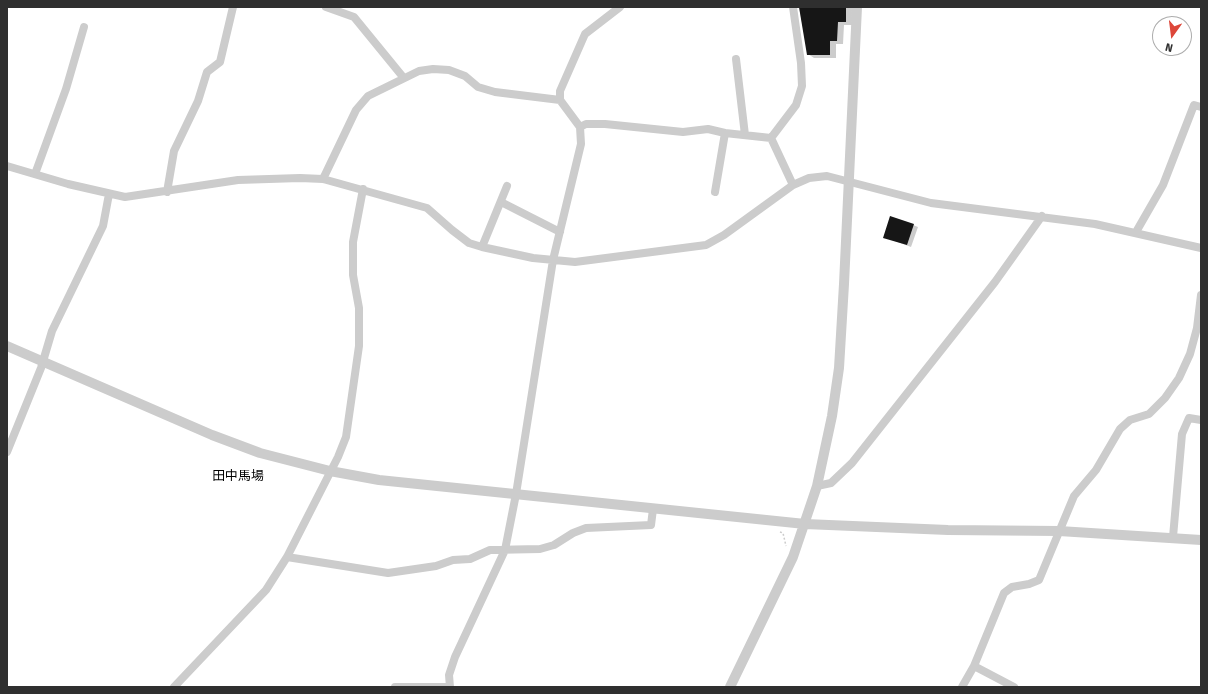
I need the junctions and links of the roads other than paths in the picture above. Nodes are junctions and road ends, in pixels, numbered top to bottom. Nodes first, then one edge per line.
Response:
1 (233, 7) edge
2 (326, 7) edge
3 (620, 7) edge
4 (793, 7) edge
5 (857, 7) edge
6 (84, 27) dead end
7 (736, 59) dead end
8 (403, 77) junction
9 (560, 100) junction
10 (1201, 107) edge
11 (580, 127) junction
12 (725, 133) junction
13 (745, 135) junction
14 (771, 138) junction
15 (7, 166) edge
16 (34, 174) junction
17 (323, 179) junction
18 (850, 182) junction
19 (793, 185) junction
20 (507, 186) dead end
21 (363, 189) junction
22 (167, 192) junction
23 (715, 192) dead end
24 (109, 194) junction
25 (501, 202) junction
26 (1042, 216) junction
27 (560, 232) junction
28 (1136, 232) junction
29 (482, 247) junction
30 (1201, 248) edge
31 (553, 260) junction
32 (1201, 295) edge
33 (7, 346) edge
34 (43, 362) junction
35 (1201, 420) edge
36 (7, 452) edge
37 (330, 471) junction
38 (818, 486) junction
39 (516, 494) junction
40 (653, 508) junction
41 (805, 524) junction
42 (1059, 531) junction
43 (1173, 537) junction
44 (1201, 540) edge
45 (505, 550) junction
46 (287, 557) junction
47 (974, 666) junction
48 (174, 687) edge
49 (395, 687) edge
50 (450, 687) edge
51 (730, 687) edge
52 (962, 687) edge
53 (1014, 687) edge

1 - 22 street
2 - 8 street
3 - 9 street
4 - 14 street
5 - 18 street
6 - 16 street
7 - 13 street
8 - 9 street
8 - 17 street
9 - 11 street
10 - 28 street
11 - 12 street
11 - 27 street
12 - 13 street
12 - 23 street
13 - 14 street
14 - 19 street
15 - 16 street
16 - 24 street
17 - 21 street
17 - 22 street
18 - 19 street
18 - 26 street
18 - 38 street
19 - 31 street
20 - 25 street
21 - 29 street
21 - 37 street
22 - 24 street
24 - 34 street
25 - 27 street
25 - 29 street
26 - 28 street
26 - 38 street
27 - 31 street
28 - 30 street
29 - 31 street
31 - 39 street
32 - 42 street
33 - 34 street
34 - 36 street
34 - 37 street
35 - 43 street
37 - 39 street
37 - 46 street
38 - 41 street
39 - 40 street
39 - 45 street
40 - 41 street
40 - 45 street
41 - 42 street
41 - 51 street
42 - 43 street
42 - 47 street
43 - 44 street
45 - 46 street
45 - 50 street
46 - 48 street
47 - 52 street
47 - 53 street
49 - 50 street

